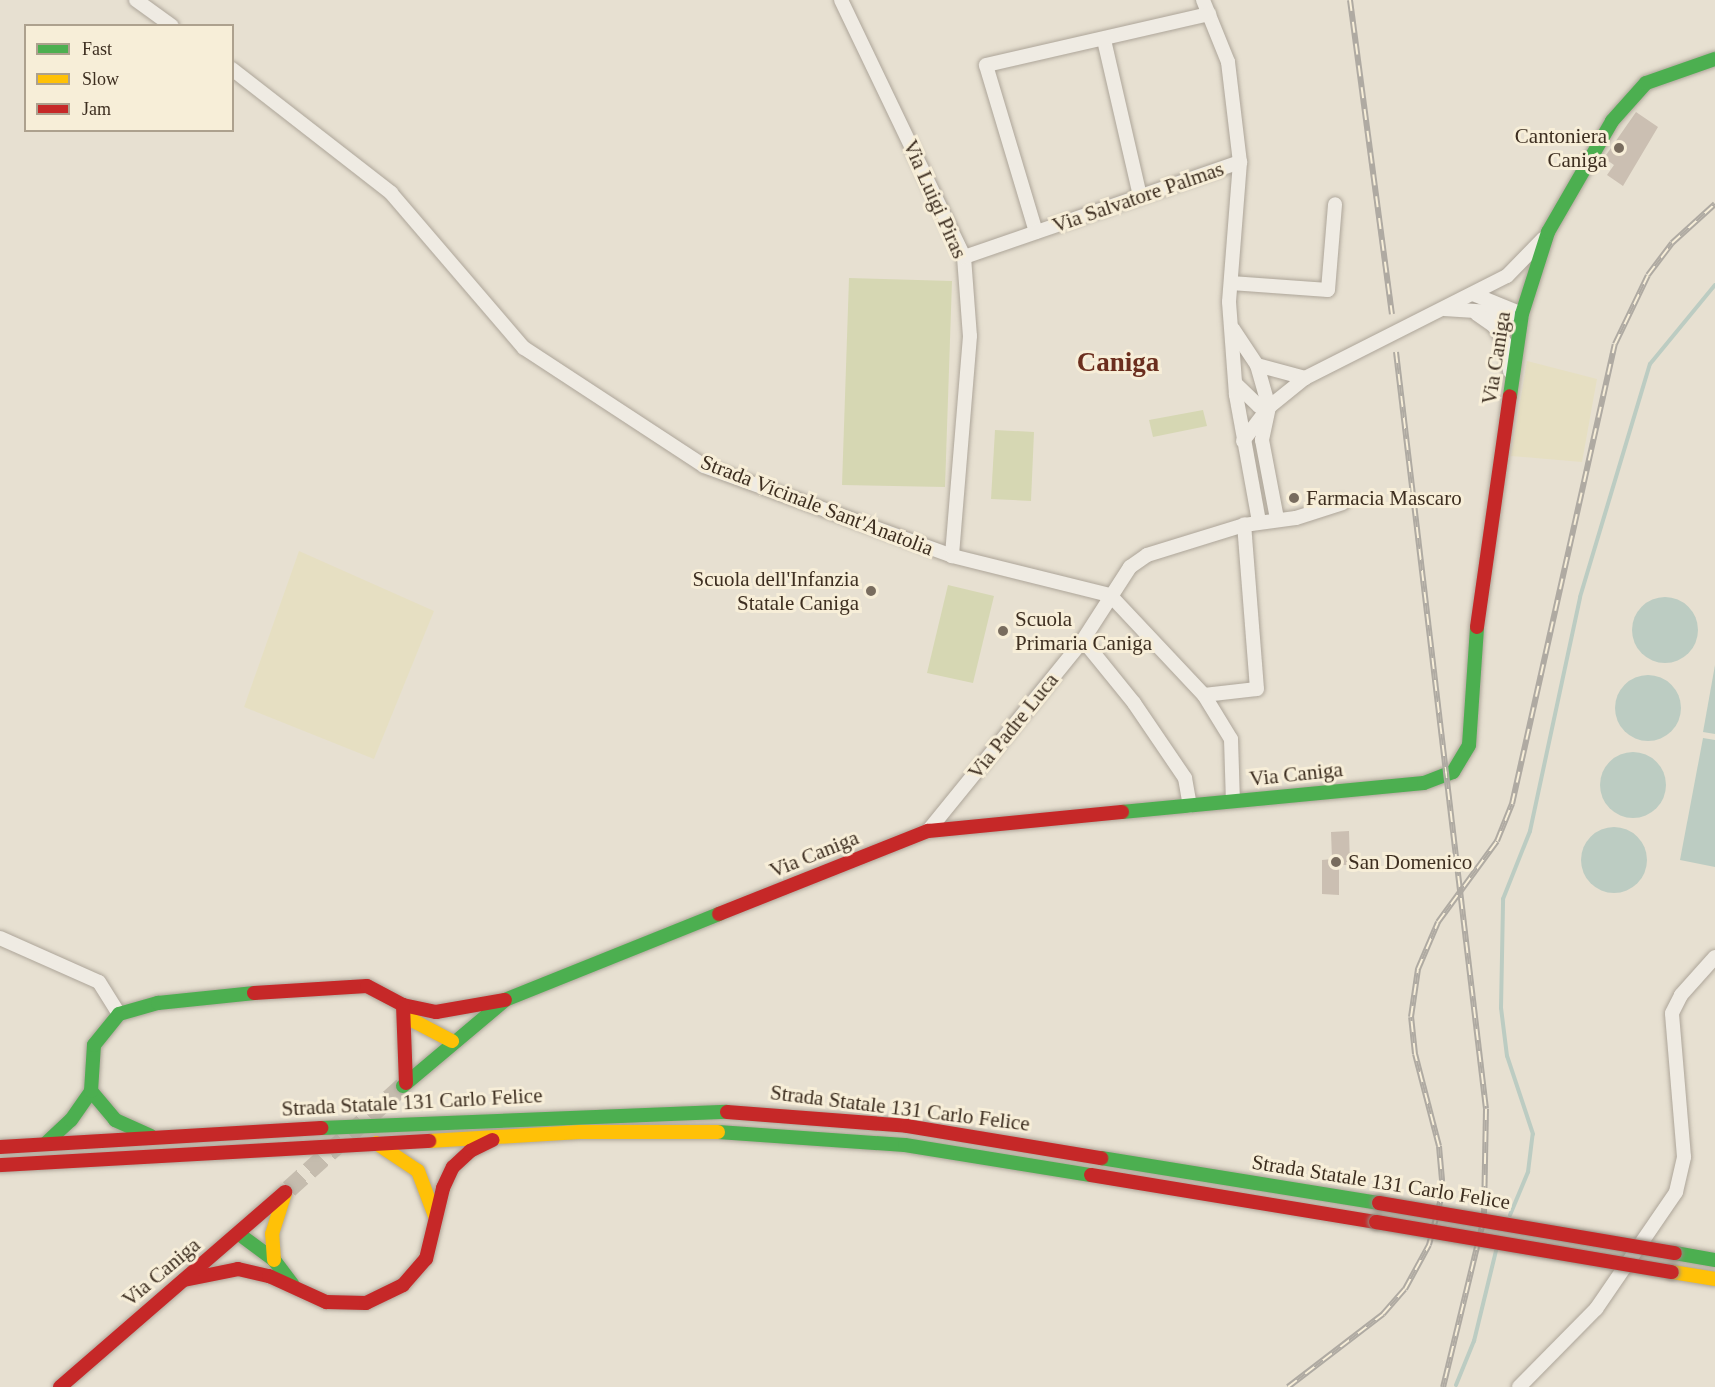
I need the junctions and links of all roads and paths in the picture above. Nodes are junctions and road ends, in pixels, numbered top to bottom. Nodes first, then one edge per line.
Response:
1 (136, 0) edge
2 (841, 0) edge
3 (1203, 0) edge
4 (1209, 14) junction
5 (169, 24) edge
6 (1104, 40) junction
7 (1715, 59) edge
8 (234, 71) edge
9 (1240, 162) junction
10 (1140, 196) junction
11 (1335, 204) dead end
12 (1036, 232) junction
13 (1548, 232) junction
14 (964, 257) junction
15 (1231, 284) junction
16 (1473, 294) junction
17 (1444, 309) junction
18 (1477, 314) junction
19 (1522, 314) junction
20 (1230, 324) junction
21 (1257, 365) junction
22 (1305, 378) junction
23 (1236, 384) junction
24 (1512, 387) junction
25 (1269, 406) junction
26 (1243, 441) junction
27 (1343, 503) dead end
28 (1277, 519) junction
29 (1259, 522) junction
30 (1244, 525) junction
31 (952, 556) junction
32 (1110, 595) junction
33 (1083, 640) junction
34 (1204, 695) junction
35 (1233, 801) junction
36 (1190, 806) junction
37 (928, 831) junction
38 (0, 938) edge
39 (1715, 957) edge
40 (505, 1000) junction
41 (421, 1009) junction
42 (405, 1011) junction
43 (119, 1014) junction
44 (452, 1041) junction
45 (91, 1091) junction
46 (502, 1136) junction
47 (156, 1139) junction
48 (376, 1143) junction
49 (45, 1144) junction
50 (0, 1147) edge
51 (0, 1165) edge
52 (436, 1220) junction
53 (239, 1234) junction
54 (274, 1260) junction
55 (1715, 1260) edge
56 (269, 1276) junction
57 (1715, 1279) edge
58 (184, 1280) junction
59 (296, 1290) junction
60 (60, 1387) edge
61 (1519, 1387) edge

1 - 5 street
2 - 14 street, Via Luigi Piras
3 - 4 street
4 - 6 street
4 - 9 street
6 - 10 street
6 - 12 street, Via Salvatore Palmas
7 - 13 main road, Via Caniga
8 - 31 street, Strada Vicinale Sant'Anatolia
9 - 10 street, Via Salvatore Palmas
9 - 15 street
10 - 12 street, Via Salvatore Palmas
11 - 15 street
12 - 14 street, Via Salvatore Palmas
13 - 16 street
13 - 19 main road, Via Caniga
14 - 31 street, Via Luigi Piras
15 - 20 street
16 - 17 street
16 - 19 street
17 - 18 street
17 - 22 street
18 - 19 street
18 - 24 street
19 - 24 main road, Via Caniga
20 - 21 street
20 - 23 street
21 - 22 street
21 - 25 street
22 - 25 street
23 - 25 street
23 - 26 street
24 - 35 main road, Via Caniga
25 - 26 street
25 - 28 street
26 - 29 street
27 - 28 street, Via Padre Luca
28 - 29 street, Via Padre Luca
29 - 30 street, Via Padre Luca
30 - 32 street, Via Padre Luca
30 - 34 street
31 - 32 street, Strada Vicinale Sant'Anatolia
32 - 33 street, Via Padre Luca
32 - 34 street
33 - 36 street
33 - 37 street, Via Padre Luca
34 - 35 street
35 - 36 main road, Via Caniga
36 - 37 main road, Via Caniga
37 - 40 main road, Via Caniga
38 - 43 street
39 - 61 street
40 - 41 main road
40 - 44 main road, Via Caniga
41 - 42 main road
41 - 44 main road
42 - 43 main road
42 - 44 main road
42 - 44 main road, Via Caniga
43 - 45 main road
45 - 47 main road
45 - 49 main road
46 - 48 main road, Strada Statale 131 Carlo Felice
46 - 52 main road
46 - 57 main road, Strada Statale 131 Carlo Felice, bridge
47 - 49 main road, Strada Statale 131 Carlo Felice
47 - 55 main road, Strada Statale 131 Carlo Felice, bridge
48 - 51 main road, Strada Statale 131 Carlo Felice
48 - 52 main road
49 - 50 main road, Strada Statale 131 Carlo Felice
52 - 59 main road
53 - 54 main road
53 - 54 main road, Via Caniga
53 - 56 main road
53 - 58 main road, Via Caniga
54 - 59 main road
56 - 58 main road
56 - 59 main road
58 - 60 main road, Via Caniga

